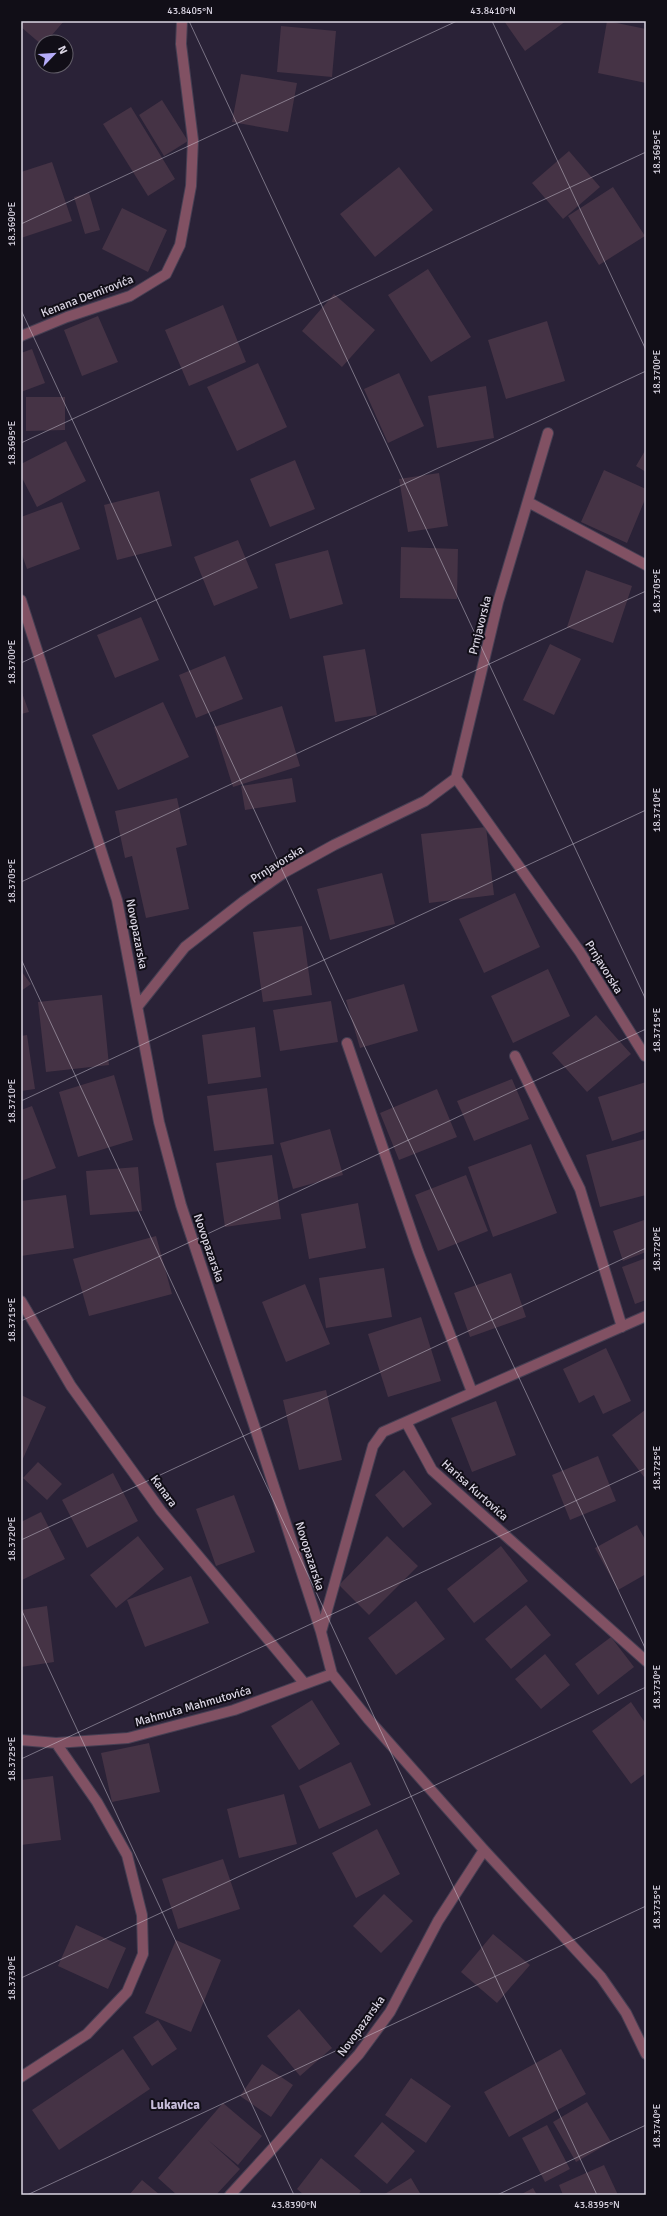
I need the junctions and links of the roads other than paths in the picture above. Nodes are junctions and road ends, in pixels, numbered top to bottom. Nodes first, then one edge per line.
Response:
1 (182, 21) edge
2 (21, 336) edge
3 (548, 433) dead end
4 (528, 502) junction
5 (646, 565) edge
6 (21, 600) edge
7 (456, 778) junction
8 (138, 1006) junction
9 (347, 1043) dead end
10 (515, 1056) dead end
11 (645, 1056) dead end
12 (21, 1301) edge
13 (646, 1316) edge
14 (622, 1327) junction
15 (472, 1392) junction
16 (406, 1422) junction
17 (321, 1632) junction
18 (646, 1661) edge
19 (332, 1674) junction
20 (305, 1684) junction
21 (21, 1740) edge
22 (56, 1743) junction
23 (484, 1850) junction
24 (646, 2054) edge
25 (21, 2077) edge
26 (230, 2195) edge

1 - 2 street, Kenana Demirovića
3 - 4 street, Prnjavorska
4 - 5 street
4 - 7 street, Prnjavorska
6 - 8 street, Novopazarska
7 - 8 street, Prnjavorska
7 - 11 street, Prnjavorska
8 - 17 street, Novopazarska
9 - 15 street
10 - 14 street
12 - 20 street, Kanara
13 - 14 street
14 - 15 street
15 - 16 street
16 - 17 street
16 - 18 street, Harisa Kurtovića
17 - 19 street, Novopazarska
19 - 20 street, Mahmuta Mahmutovića
19 - 23 street, Novopazarska
20 - 22 street, Mahmuta Mahmutovića
21 - 22 street, Mahmuta Mahmutovića
22 - 25 street
23 - 24 street, Novopazarska
23 - 26 street, Novopazarska

